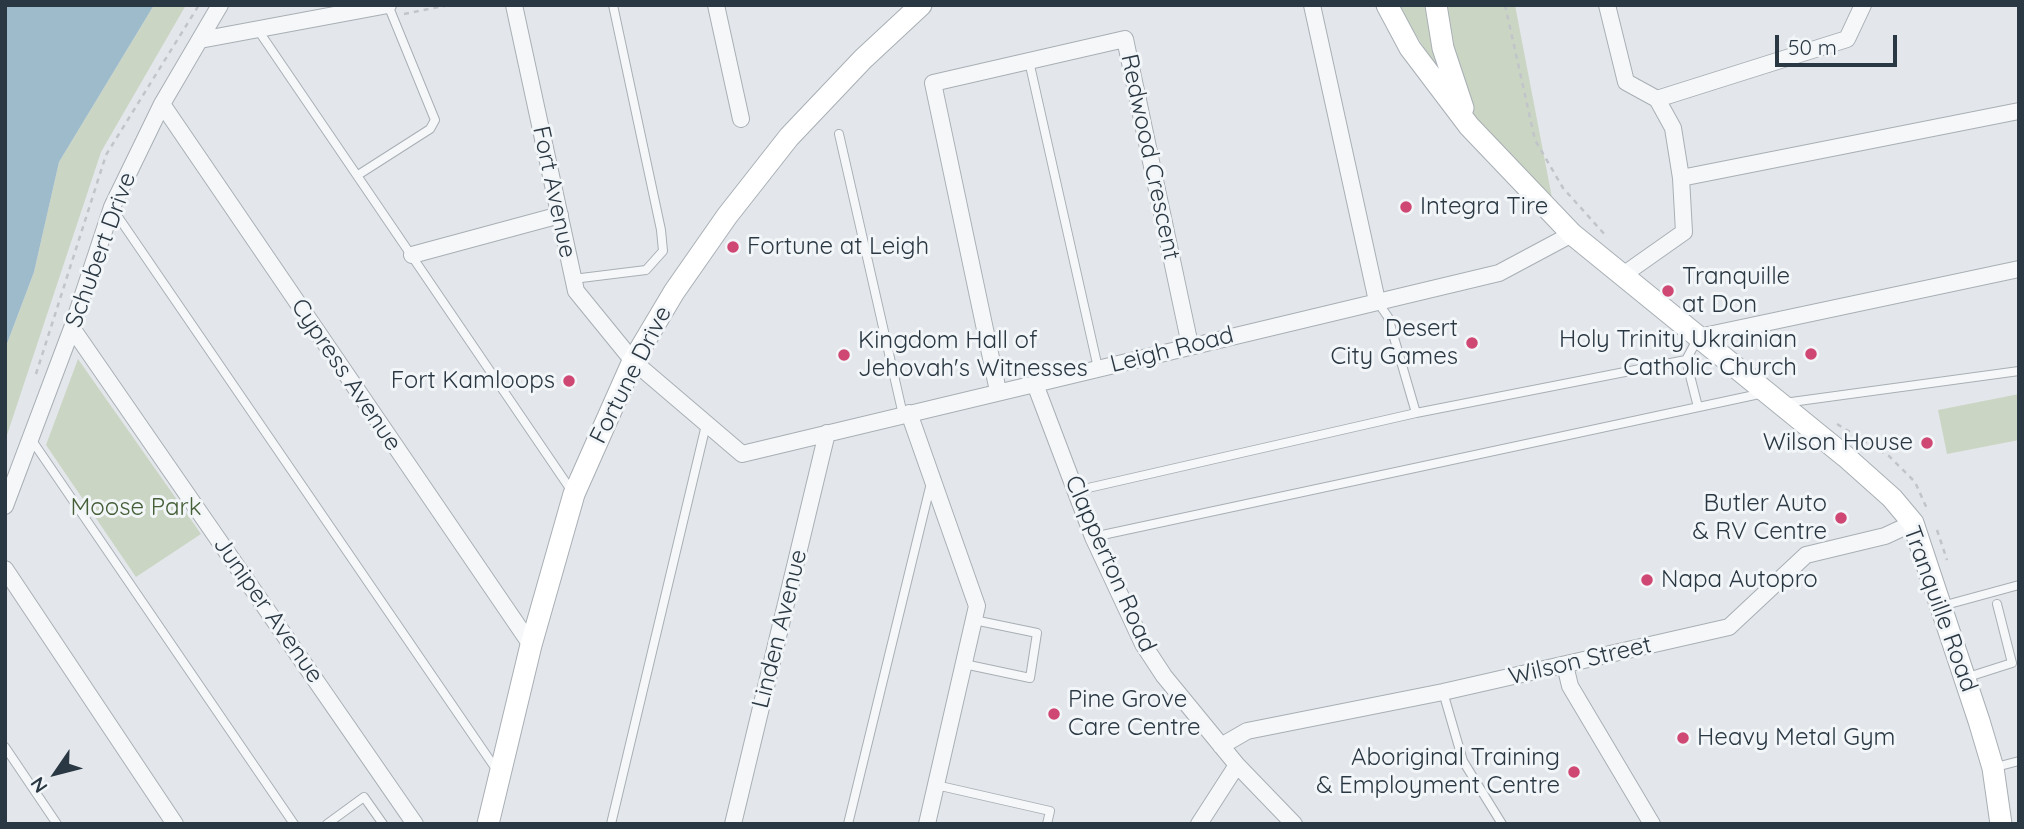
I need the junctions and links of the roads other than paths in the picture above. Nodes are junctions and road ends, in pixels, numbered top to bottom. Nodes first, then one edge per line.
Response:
1 (220, 5) edge
2 (388, 5) edge
3 (514, 5) edge
4 (612, 5) edge
5 (716, 5) edge
6 (921, 5) edge
7 (1312, 5) edge
8 (1387, 5) edge
9 (1436, 5) edge
10 (1606, 5) edge
11 (1863, 5) edge
12 (258, 30) junction
13 (200, 40) junction
14 (1028, 61) junction
15 (1657, 99) junction
16 (162, 104) junction
17 (2019, 111) edge
18 (741, 119) dead end
19 (1469, 126) junction
20 (839, 134) dead end
21 (358, 175) junction
22 (1681, 178) junction
23 (112, 207) junction
24 (559, 215) junction
25 (1572, 234) junction
26 (412, 255) junction
27 (2019, 269) edge
28 (1623, 275) junction
29 (573, 279) junction
30 (1377, 301) junction
31 (72, 328) junction
32 (1699, 337) junction
33 (1190, 345) junction
34 (1686, 360) junction
35 (633, 361) junction
36 (1098, 368) junction
37 (2019, 371) edge
38 (1035, 384) junction
39 (998, 391) junction
40 (1774, 398) junction
41 (1698, 407) junction
42 (1416, 413) junction
43 (906, 414) junction
44 (706, 424) junction
45 (827, 433) junction
46 (31, 438) junction
47 (933, 477) junction
48 (1075, 491) junction
49 (574, 494) junction
50 (5, 506) edge
51 (1913, 523) junction
52 (1093, 537) junction
53 (5, 569) edge
54 (2019, 584) edge
55 (1997, 604) dead end
56 (1942, 606) junction
57 (974, 620) junction
58 (531, 645) junction
59 (964, 664) junction
60 (1565, 664) junction
61 (1965, 678) junction
62 (1443, 692) junction
63 (1221, 746) junction
64 (5, 747) edge
65 (2019, 761) edge
66 (1237, 765) junction
67 (1993, 768) junction
68 (499, 774) junction
69 (936, 785) junction
70 (57, 824) edge
71 (175, 824) edge
72 (294, 824) edge
73 (327, 824) edge
74 (383, 824) edge
75 (415, 824) edge
76 (488, 824) edge
77 (611, 824) edge
78 (733, 824) edge
79 (848, 824) edge
80 (928, 824) edge
81 (1047, 824) edge
82 (1199, 824) edge
83 (1294, 824) edge
84 (1502, 824) edge
85 (1652, 824) edge
86 (2001, 824) edge

1 - 13 street, Schubert Drive
2 - 12 street
2 - 21 lane
3 - 24 street, Fort Avenue
4 - 29 lane
5 - 18 street
6 - 35 main road, Fortune Drive
7 - 30 street
8 - 19 main road, Tranquille Road
9 - 19 main road
10 - 15 street
11 - 15 street
12 - 13 street
12 - 21 lane
13 - 16 street, Schubert Drive
14 - 33 street, Redwood Crescent
14 - 36 lane
14 - 39 street, Redwood Crescent
15 - 22 street
16 - 23 street, Schubert Drive
16 - 58 street, Cypress Avenue
17 - 22 street
19 - 25 main road, Tranquille Road
20 - 43 lane
21 - 26 lane
22 - 28 street
23 - 31 street, Schubert Drive
23 - 68 lane
24 - 26 street
24 - 29 street, Fort Avenue
25 - 28 main road, Tranquille Road
25 - 30 street, Leigh Road
26 - 49 lane
27 - 32 street
28 - 32 main road, Tranquille Road
29 - 35 street, Fort Avenue
30 - 33 street, Leigh Road
30 - 42 lane
31 - 46 street, Schubert Drive
31 - 75 street, Juniper Avenue
32 - 34 lane
32 - 40 main road, Tranquille Road
33 - 36 street, Leigh Road
34 - 41 lane
34 - 42 lane
35 - 44 street, Leigh Road
35 - 49 main road, Fortune Drive
36 - 38 street, Leigh Road
37 - 40 lane
38 - 39 street, Leigh Road
38 - 48 street, Clapperton Road
39 - 43 street, Leigh Road
40 - 41 lane
40 - 51 main road, Tranquille Road
41 - 52 lane
42 - 48 lane
43 - 45 street, Leigh Road
43 - 47 street
44 - 45 street, Leigh Road
44 - 77 lane
45 - 78 street, Linden Avenue
46 - 50 street, Schubert Drive
46 - 72 lane
47 - 57 street
47 - 79 lane
48 - 52 street, Clapperton Road
49 - 58 main road, Fortune Drive
51 - 56 main road, Tranquille Road
51 - 60 street, Wilson Street
52 - 63 street, Clapperton Road
53 - 71 street
54 - 56 lane
55 - 61 lane
56 - 61 main road, Tranquille Road
57 - 59 street
57 - 59 lane
58 - 68 main road, Fortune Drive
59 - 69 street
60 - 62 street, Wilson Street
60 - 85 street
61 - 67 main road, Tranquille Road
62 - 63 street, Wilson Street
62 - 84 lane
63 - 66 street, Clapperton Road
64 - 70 lane
65 - 67 lane
66 - 82 street
66 - 83 street, Clapperton Road
67 - 86 main road, Tranquille Road
68 - 76 main road, Fortune Drive
69 - 80 street
69 - 81 lane
73 - 74 lane

